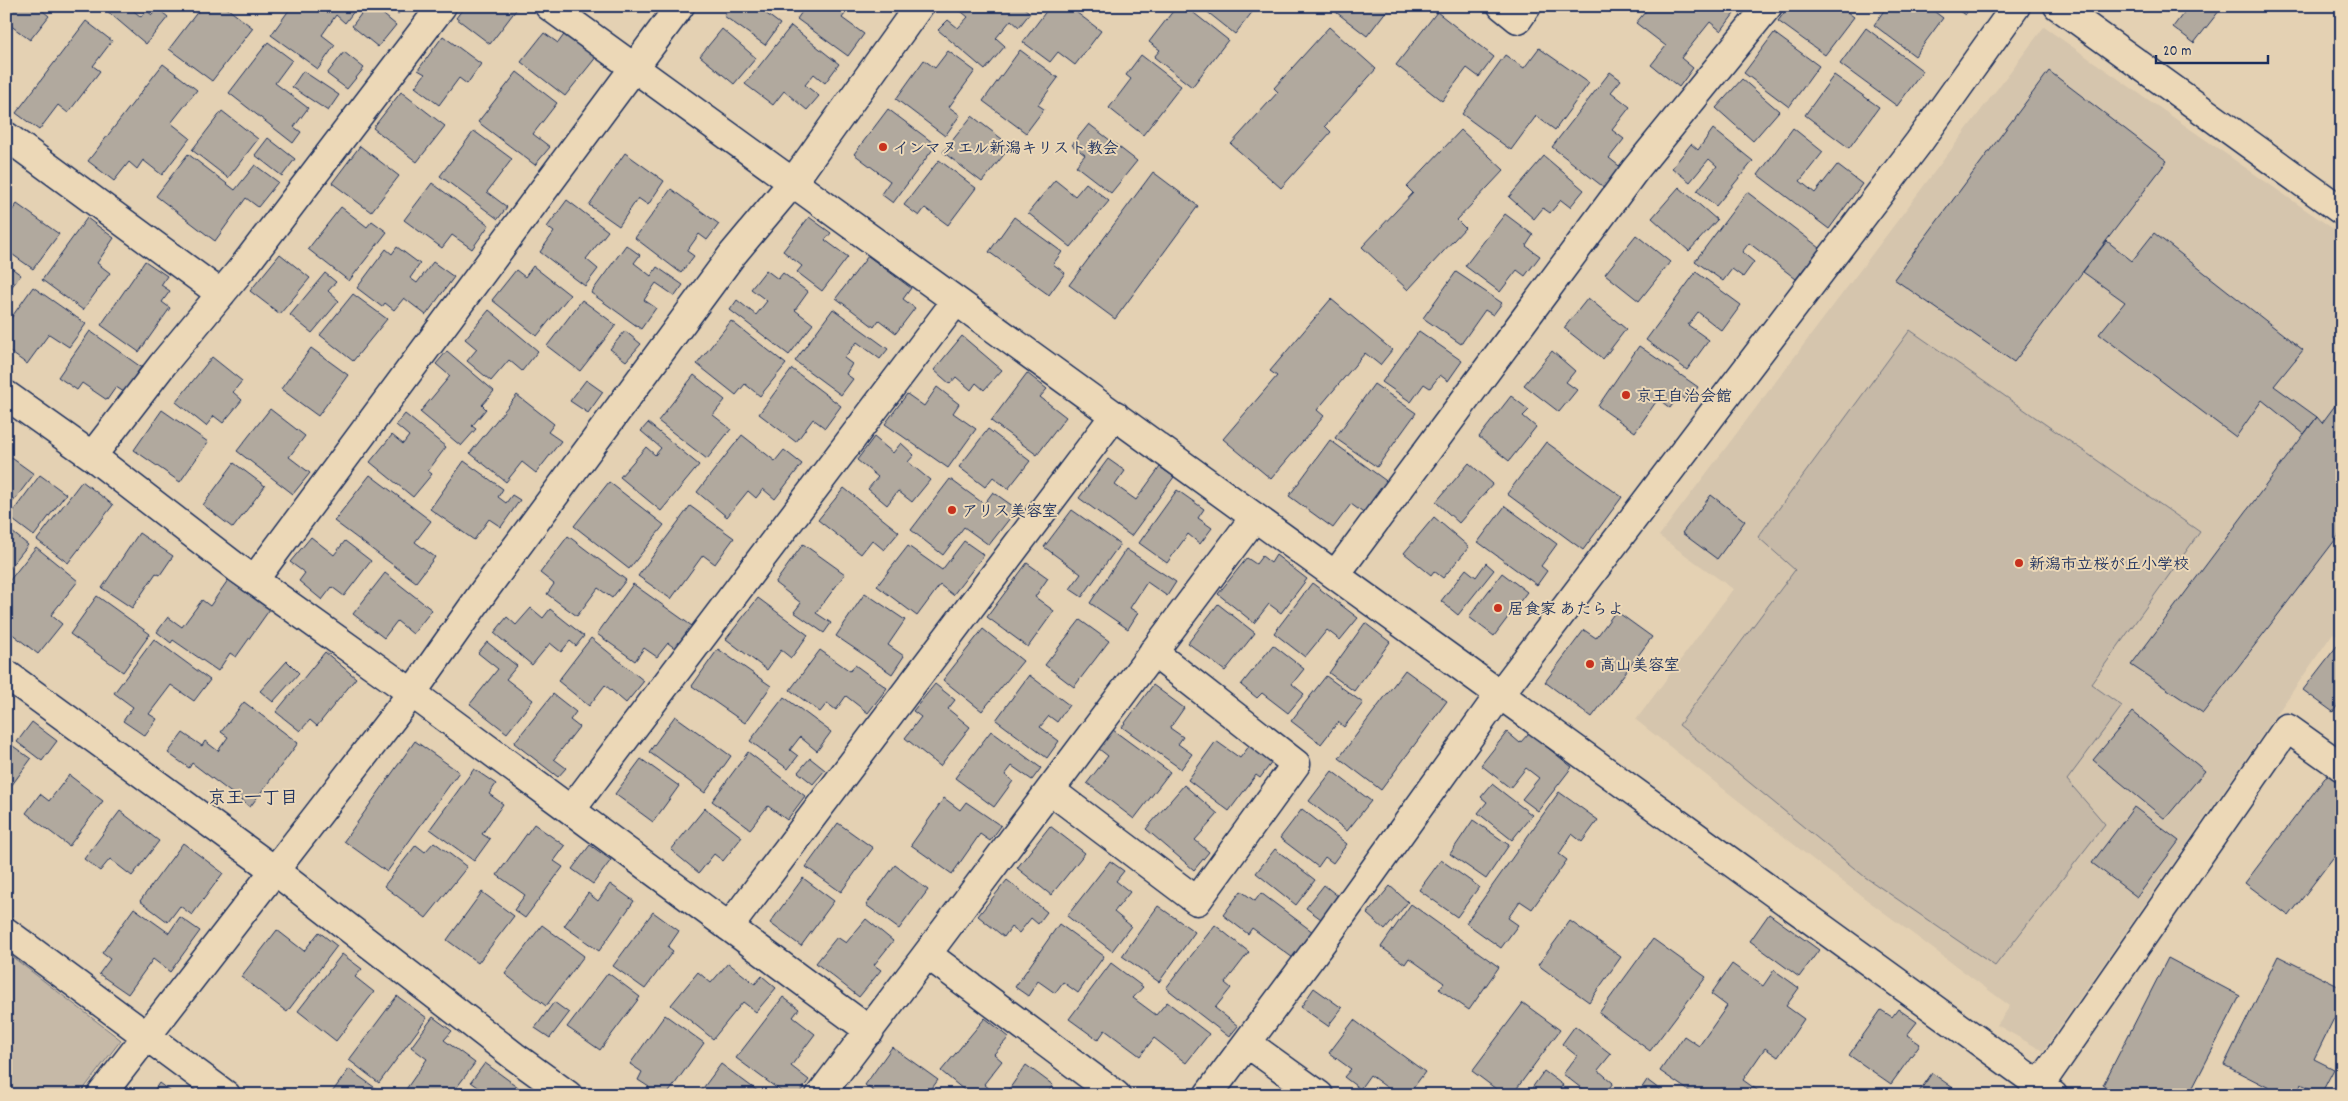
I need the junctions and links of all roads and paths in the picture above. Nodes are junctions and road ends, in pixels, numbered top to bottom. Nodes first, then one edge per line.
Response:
1 (442, 6) edge
2 (549, 6) edge
3 (680, 6) edge
4 (919, 6) edge
5 (1502, 6) edge
6 (1527, 6) edge
7 (1768, 6) edge
8 (2016, 6) edge
9 (2058, 6) edge
10 (634, 68) junction
11 (6, 136) edge
12 (793, 182) junction
13 (2342, 211) edge
14 (221, 294) junction
15 (956, 301) junction
16 (6, 396) edge
17 (1116, 415) junction
18 (92, 456) junction
19 (1254, 518) junction
20 (1336, 574) junction
21 (254, 580) junction
22 (1153, 652) junction
23 (6, 674) edge
24 (412, 693) junction
25 (1500, 694) junction
26 (2342, 768) edge
27 (1050, 790) junction
28 (571, 810) junction
29 (274, 870) junction
30 (729, 927) junction
31 (6, 932) edge
32 (928, 954) junction
33 (870, 1031) junction
34 (147, 1035) junction
35 (1247, 1043) junction
36 (2042, 1092) edge
37 (101, 1095) edge
38 (226, 1095) edge
39 (568, 1095) edge
40 (820, 1095) edge
41 (1116, 1095) edge
42 (1208, 1095) edge
43 (1318, 1095) edge

1 - 14 street
2 - 10 street
3 - 10 street
4 - 12 street
5 - 6 street
7 - 20 street
8 - 25 street
9 - 13 street
10 - 12 street
10 - 21 street
11 - 14 street
12 - 15 street
12 - 24 street
14 - 18 street
15 - 17 street
15 - 28 street
16 - 18 street
17 - 19 street
17 - 30 street
18 - 21 street
19 - 20 street
19 - 22 street
20 - 25 street
21 - 24 street
22 - 27 street
22 - 27 street
23 - 29 street
24 - 28 street
24 - 29 street
25 - 35 street
25 - 36 street
26 - 36 street
27 - 32 street
28 - 30 street
29 - 34 street
29 - 39 street
30 - 33 street
31 - 34 street
32 - 33 street
32 - 41 street
33 - 40 street
34 - 37 street
34 - 38 street
35 - 42 street
35 - 43 street

